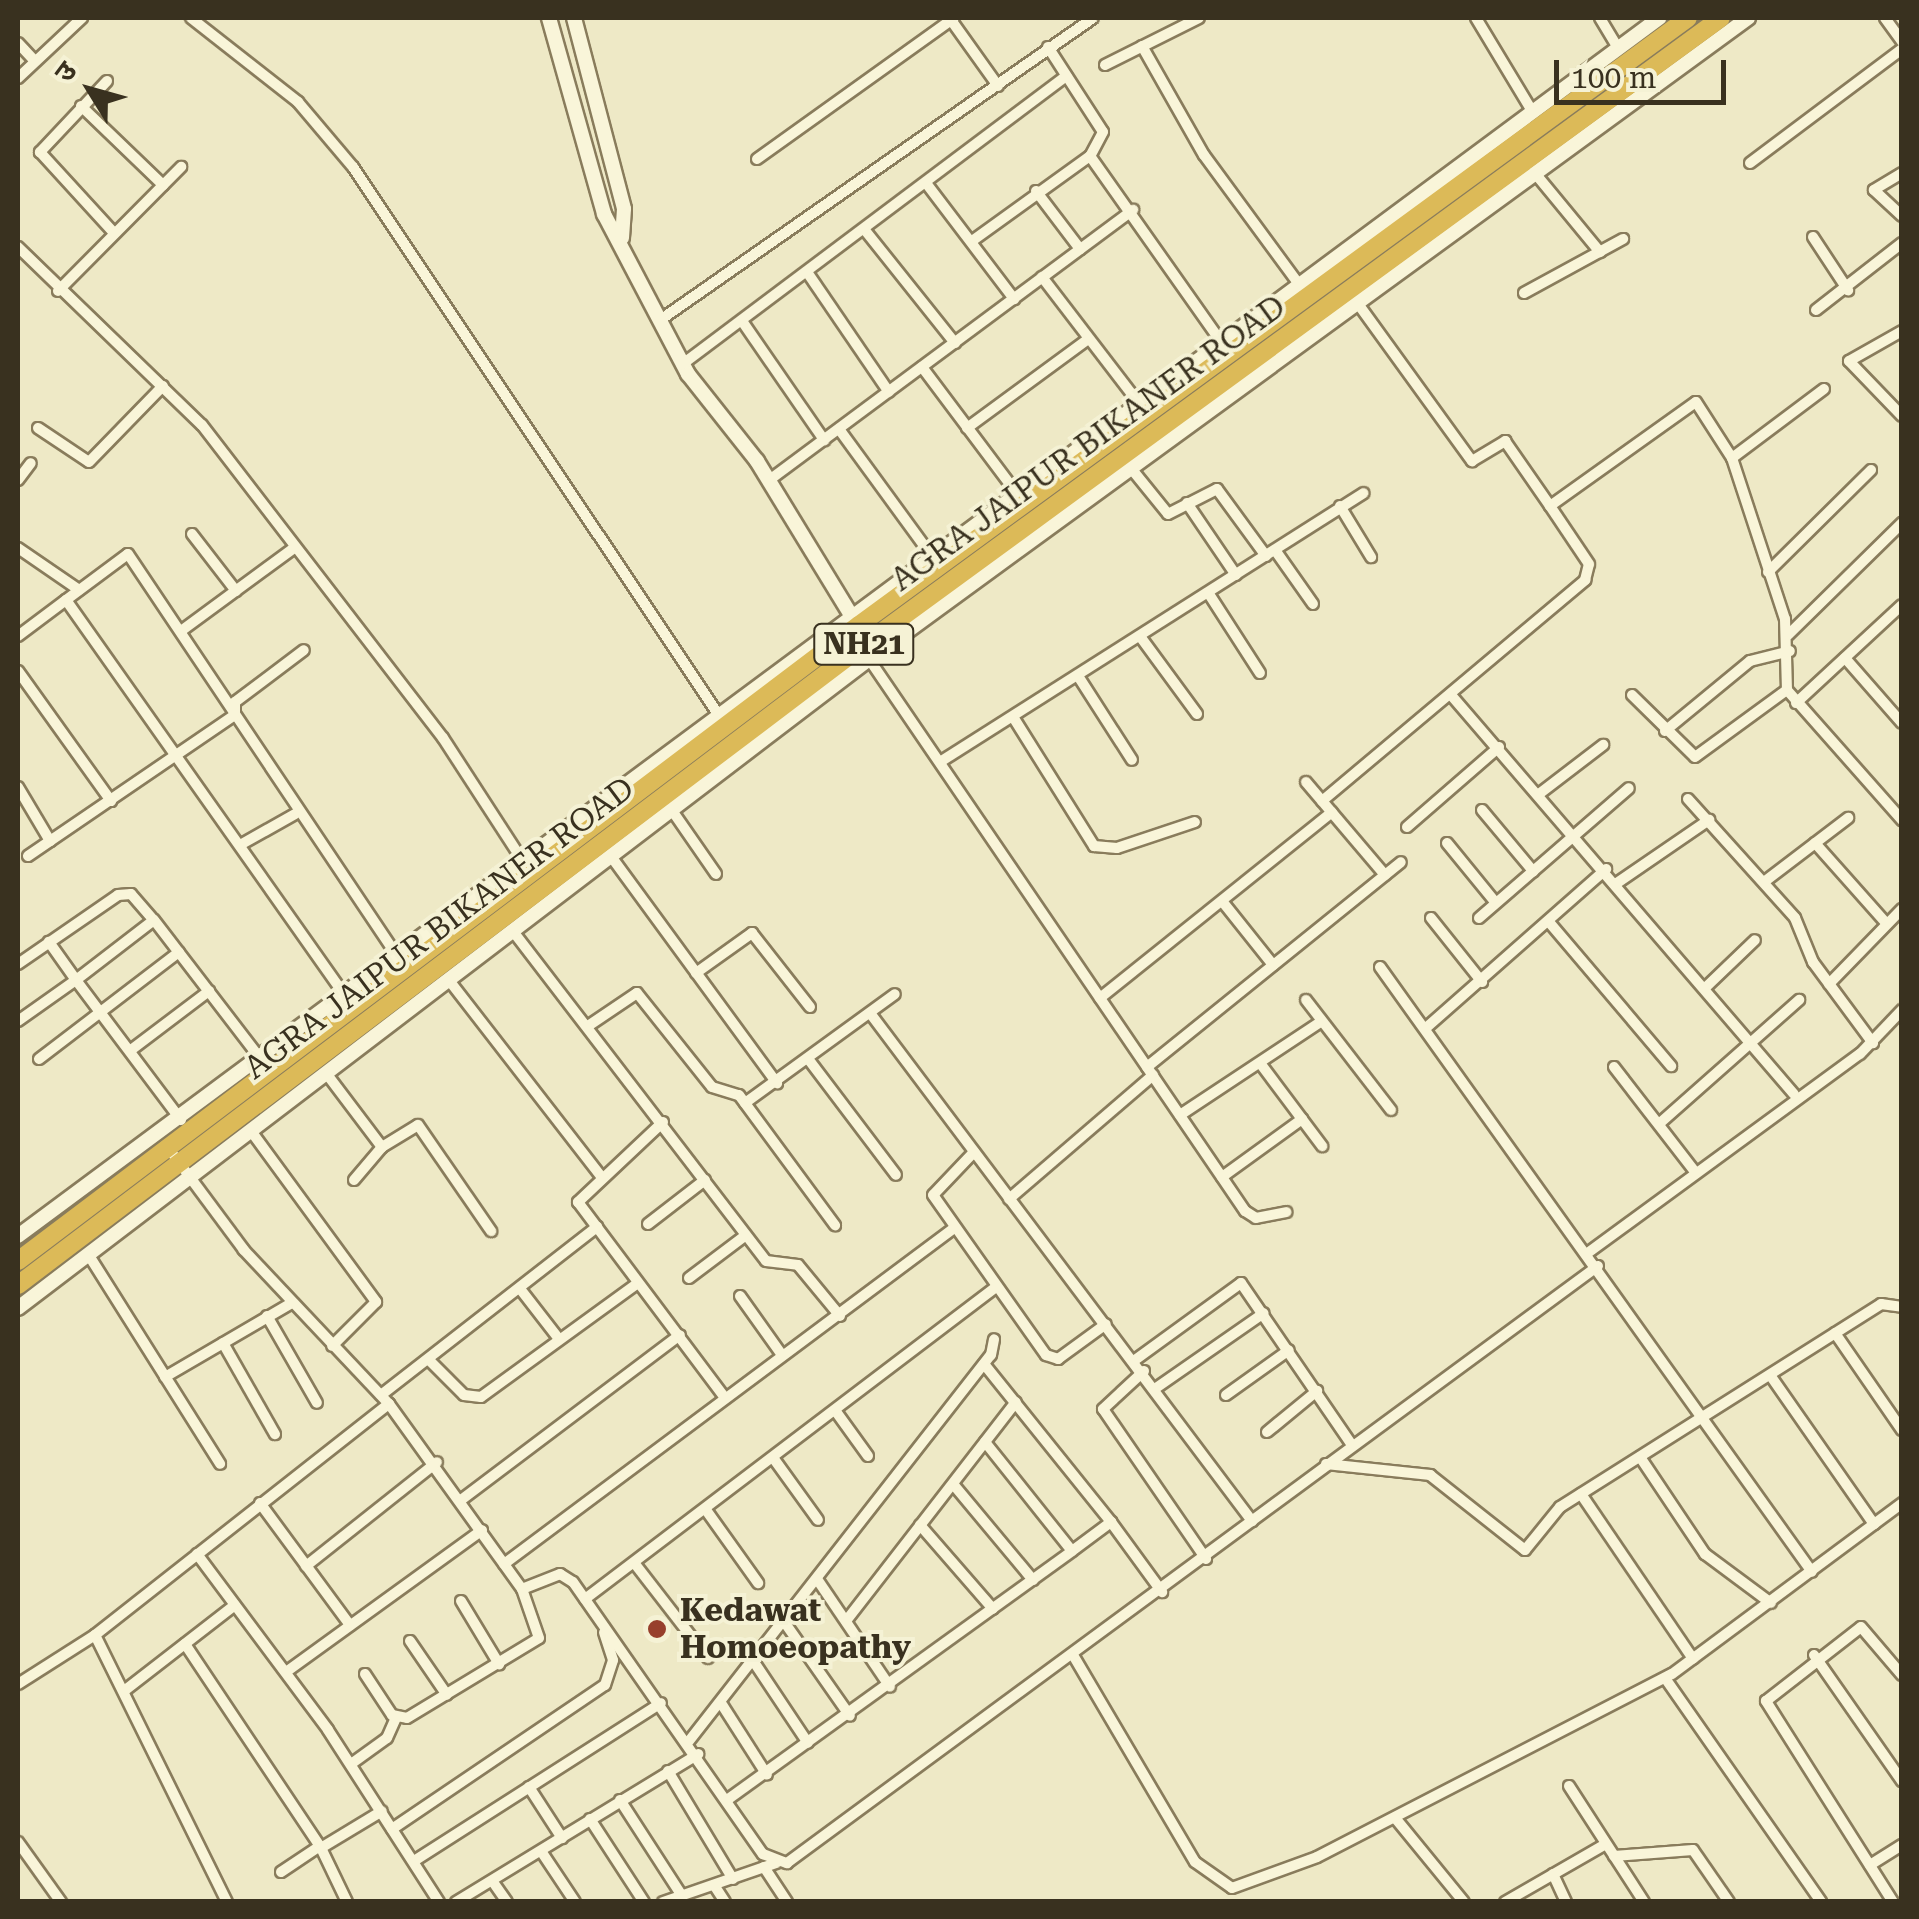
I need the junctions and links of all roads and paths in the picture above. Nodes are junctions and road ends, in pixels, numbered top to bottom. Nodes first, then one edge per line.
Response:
1 (82, 18) edge
2 (191, 18) edge
3 (549, 18) edge
4 (574, 18) edge
5 (1093, 18) edge
6 (1199, 18) edge
7 (1476, 18) edge
8 (1600, 18) edge
9 (1659, 18) edge
10 (1688, 18) edge
11 (1720, 18) edge
12 (1748, 18) edge
13 (1885, 18) edge
14 (952, 19) edge
15 (1902, 41) edge
16 (18, 43) edge
17 (1142, 46) junction
18 (1048, 47) junction
19 (1618, 48) junction
20 (1902, 49) edge
21 (35, 61) junction
22 (1105, 65) dead end
23 (1066, 76) junction
24 (18, 78) edge
25 (107, 81) dead end
26 (998, 86) junction
27 (81, 106) junction
28 (1532, 111) junction
29 (1090, 156) junction
30 (757, 159) dead end
31 (1750, 163) dead end
32 (181, 166) dead end
33 (1534, 172) junction
34 (1902, 173) edge
35 (926, 183) junction
36 (163, 185) junction
37 (1036, 191) junction
38 (1133, 210) junction
39 (1902, 216) edge
40 (864, 229) junction
41 (114, 233) junction
42 (1813, 237) dead end
43 (622, 238) junction
44 (1622, 239) dead end
45 (972, 241) junction
46 (1902, 243) edge
47 (18, 247) edge
48 (1080, 249) junction
49 (1600, 252) junction
50 (807, 272) junction
51 (1042, 277) junction
52 (1298, 283) junction
53 (58, 290) junction
54 (1848, 290) junction
55 (1524, 293) dead end
56 (1014, 298) junction
57 (1356, 301) junction
58 (1816, 310) dead end
59 (663, 318) junction
60 (742, 320) junction
61 (1902, 331) edge
62 (1088, 339) junction
63 (1220, 340) junction
64 (954, 342) junction
65 (684, 364) junction
66 (922, 367) junction
67 (163, 386) junction
68 (1824, 390) dead end
69 (889, 392) junction
70 (1137, 401) junction
71 (1899, 410) edge
72 (38, 428) dead end
73 (967, 428) junction
74 (839, 429) junction
75 (824, 440) junction
76 (1732, 458) junction
77 (31, 463) dead end
78 (1130, 467) junction
79 (1870, 470) dead end
80 (18, 480) edge
81 (768, 481) junction
82 (1015, 491) junction
83 (1362, 493) dead end
84 (1186, 503) junction
85 (1340, 506) junction
86 (1550, 506) junction
87 (1902, 523) edge
88 (192, 534) dead end
89 (18, 548) edge
90 (294, 548) junction
91 (1270, 553) junction
92 (930, 554) junction
93 (1370, 557) dead end
94 (1768, 572) junction
95 (1236, 576) junction
96 (79, 590) junction
97 (236, 591) junction
98 (1209, 594) junction
99 (66, 600) junction
100 (1313, 604) dead end
101 (1902, 605) edge
102 (850, 612) junction
103 (181, 631) junction
104 (1788, 634) junction
105 (18, 636) edge
106 (1142, 638) junction
107 (304, 650) dead end
108 (1790, 652) junction
109 (1845, 658) junction
110 (869, 659) junction
111 (18, 671) edge
112 (1260, 673) dead end
113 (1080, 680) junction
114 (1786, 690) junction
115 (1451, 694) junction
116 (1632, 695) dead end
117 (1796, 703) junction
118 (716, 710) junction
119 (235, 714) junction
120 (1197, 714) dead end
121 (1015, 720) junction
122 (1902, 723) edge
123 (1664, 731) junction
124 (1603, 745) dead end
125 (1499, 747) junction
126 (175, 754) junction
127 (943, 760) junction
128 (1132, 760) dead end
129 (1306, 782) dead end
130 (18, 787) edge
131 (1628, 788) dead end
132 (1540, 794) junction
133 (1688, 799) dead end
134 (111, 801) junction
135 (1322, 801) junction
136 (671, 809) junction
137 (1482, 810) dead end
138 (1332, 812) junction
139 (295, 814) junction
140 (1848, 818) dead end
141 (1708, 820) junction
142 (1902, 820) edge
143 (1195, 822) dead end
144 (1407, 827) dead end
145 (1575, 834) junction
146 (50, 841) junction
147 (1447, 843) dead end
148 (1815, 843) junction
149 (240, 845) junction
150 (610, 855) junction
151 (28, 856) dead end
152 (519, 856) junction
153 (1401, 862) dead end
154 (1606, 869) junction
155 (1533, 871) junction
156 (716, 874) dead end
157 (1385, 875) junction
158 (1617, 882) junction
159 (1764, 882) junction
160 (1222, 900) junction
161 (1496, 903) junction
162 (1902, 909) edge
163 (1432, 918) dead end
164 (1478, 918) dead end
165 (154, 920) junction
166 (1549, 922) junction
167 (1887, 924) junction
168 (512, 930) junction
169 (1755, 940) dead end
170 (49, 942) junction
171 (394, 950) junction
172 (179, 952) junction
173 (18, 964) edge
174 (1273, 965) junction
175 (1380, 966) dead end
176 (696, 973) junction
177 (448, 979) junction
178 (76, 980) junction
179 (1482, 982) junction
180 (1829, 984) junction
181 (1705, 988) junction
182 (341, 990) junction
183 (209, 992) junction
184 (895, 994) dead end
185 (1100, 998) junction
186 (1306, 1000) dead end
187 (1799, 1000) dead end
188 (810, 1007) dead end
189 (1902, 1010) edge
190 (101, 1011) junction
191 (870, 1013) junction
192 (1322, 1021) junction
193 (18, 1022) edge
194 (588, 1026) junction
195 (1427, 1027) junction
196 (1751, 1042) junction
197 (1873, 1042) junction
198 (131, 1050) junction
199 (256, 1053) junction
200 (39, 1059) dead end
201 (809, 1060) junction
202 (1260, 1063) junction
203 (1671, 1066) dead end
204 (1614, 1067) dead end
205 (1150, 1071) junction
206 (326, 1072) junction
207 (776, 1083) junction
208 (1794, 1094) junction
209 (745, 1103) junction
210 (1391, 1110) dead end
211 (1180, 1116) junction
212 (1302, 1119) junction
213 (182, 1121) junction
214 (664, 1122) junction
215 (1660, 1123) junction
216 (251, 1130) junction
217 (166, 1144) junction
218 (382, 1146) junction
219 (1322, 1146) dead end
220 (974, 1152) junction
221 (176, 1164) junction
222 (1696, 1173) junction
223 (600, 1175) junction
224 (896, 1175) dead end
225 (1222, 1176) junction
226 (354, 1180) dead end
227 (705, 1180) junction
228 (186, 1181) junction
229 (1009, 1199) junction
230 (1286, 1212) dead end
231 (648, 1224) dead end
232 (835, 1225) dead end
233 (597, 1227) junction
234 (954, 1229) junction
235 (19, 1231) edge
236 (491, 1231) dead end
237 (746, 1235) junction
238 (1589, 1252) junction
239 (88, 1254) junction
240 (18, 1261) edge
241 (1598, 1266) junction
242 (688, 1278) dead end
243 (638, 1283) junction
244 (18, 1285) edge
245 (996, 1287) junction
246 (522, 1290) junction
247 (740, 1296) dead end
248 (290, 1304) junction
249 (1902, 1307) edge
250 (18, 1308) edge
251 (1264, 1313) junction
252 (267, 1316) junction
253 (840, 1316) junction
254 (1106, 1324) junction
255 (1834, 1334) junction
256 (680, 1335) junction
257 (559, 1339) junction
258 (994, 1339) dead end
259 (223, 1342) junction
260 (332, 1346) junction
261 (1290, 1350) junction
262 (782, 1355) junction
263 (430, 1360) junction
264 (1135, 1360) junction
265 (984, 1364) junction
266 (1144, 1371) junction
267 (1770, 1374) junction
268 (166, 1377) junction
269 (1156, 1388) junction
270 (1316, 1391) junction
271 (1226, 1395) dead end
272 (724, 1398) junction
273 (385, 1400) junction
274 (1016, 1402) junction
275 (317, 1403) dead end
276 (836, 1413) junction
277 (1706, 1416) junction
278 (1902, 1430) edge
279 (1267, 1432) dead end
280 (275, 1434) dead end
281 (985, 1442) junction
282 (1352, 1445) junction
283 (868, 1456) dead end
284 (1640, 1457) junction
285 (774, 1459) junction
286 (436, 1462) junction
287 (220, 1464) dead end
288 (1325, 1464) junction
289 (952, 1484) junction
290 (1581, 1494) junction
291 (461, 1500) junction
292 (260, 1503) junction
293 (1902, 1503) edge
294 (706, 1510) junction
295 (818, 1520) dead end
296 (1252, 1521) junction
297 (1111, 1522) junction
298 (1874, 1524) junction
299 (920, 1525) junction
300 (482, 1530) junction
301 (1072, 1551) junction
302 (198, 1554) junction
303 (1206, 1559) junction
304 (504, 1564) junction
305 (635, 1564) junction
306 (306, 1566) junction
307 (1812, 1572) junction
308 (817, 1579) junction
309 (1032, 1580) junction
310 (758, 1582) dead end
311 (522, 1589) junction
312 (1162, 1592) junction
313 (585, 1599) junction
314 (461, 1601) dead end
315 (1771, 1603) junction
316 (235, 1604) junction
317 (993, 1610) junction
318 (846, 1621) junction
319 (785, 1622) junction
320 (350, 1625) junction
321 (602, 1626) junction
322 (94, 1635) junction
323 (410, 1640) dead end
324 (185, 1644) junction
325 (1072, 1655) junction
326 (1814, 1655) junction
327 (708, 1658) dead end
328 (1693, 1660) junction
329 (754, 1662) junction
330 (499, 1664) junction
331 (286, 1672) junction
332 (365, 1674) dead end
333 (1902, 1675) edge
334 (1665, 1678) junction
335 (18, 1684) edge
336 (890, 1687) junction
337 (124, 1691) junction
338 (446, 1695) junction
339 (720, 1703) junction
340 (661, 1704) junction
341 (850, 1716) junction
342 (396, 1718) junction
343 (690, 1741) junction
344 (808, 1743) junction
345 (698, 1754) junction
346 (352, 1764) junction
347 (668, 1771) junction
348 (767, 1774) junction
349 (1902, 1781) edge
350 (1569, 1786) dead end
351 (530, 1788) junction
352 (620, 1800) junction
353 (727, 1800) junction
354 (382, 1811) junction
355 (590, 1819) junction
356 (1396, 1819) junction
357 (392, 1829) junction
358 (562, 1838) junction
359 (18, 1842) edge
360 (1606, 1844) junction
361 (1902, 1844) edge
362 (321, 1848) junction
363 (541, 1851) junction
364 (1614, 1856) junction
365 (414, 1861) junction
366 (770, 1865) junction
367 (1870, 1866) junction
368 (280, 1872) dead end
369 (1553, 1874) junction
370 (732, 1878) junction
371 (492, 1882) junction
372 (714, 1885) junction
373 (682, 1896) junction
374 (226, 1901) edge
375 (61, 1902) edge
376 (347, 1902) edge
377 (439, 1902) edge
378 (456, 1902) edge
379 (507, 1902) edge
380 (576, 1902) edge
381 (644, 1902) edge
382 (664, 1902) edge
383 (724, 1902) edge
384 (787, 1902) edge
385 (1464, 1902) edge
386 (1505, 1902) edge
387 (1566, 1902) edge
388 (1644, 1902) edge
389 (1729, 1902) edge
390 (1821, 1902) edge
391 (1893, 1902) edge

1 - 21 street
2 - 118 street
3 - 43 street
4 - 43 street
5 - 18 street
6 - 17 street
7 - 28 street
8 - 19 street
9 - 19 street
10 - 213 highway, AGRA JAIPUR BIKANER ROAD / NH21
11 - 221 highway, AGRA JAIPUR BIKANER ROAD / NH21
12 - 33 street
13 - 15 street
14 - 26 street
14 - 30 street
16 - 21 street
17 - 22 street
17 - 52 street
18 - 23 street
18 - 26 street
19 - 28 street
20 - 31 street
21 - 24 street
23 - 29 street
23 - 35 street
25 - 27 street
26 - 59 street
27 - 36 street
27 - 41 street
28 - 52 street
29 - 37 street
29 - 38 street
32 - 36 street
33 - 49 street
33 - 57 street
34 - 39 street
35 - 40 street
35 - 45 street
36 - 41 street
37 - 45 street
37 - 48 street
38 - 48 street
38 - 63 street
40 - 50 street
40 - 64 street
41 - 53 street
42 - 54 street
43 - 59 street
44 - 49 street
45 - 56 street
46 - 54 street
47 - 53 street
48 - 51 street
49 - 55 street
50 - 60 street
50 - 69 street
51 - 56 street
51 - 62 street
52 - 63 street
53 - 67 street
54 - 58 street
56 - 64 street
57 - 78 street
57 - 86 street
59 - 65 street
60 - 65 street
60 - 75 street
61 - 71 street
62 - 70 street
62 - 73 street
63 - 70 street
64 - 66 street
65 - 81 street
66 - 69 street
66 - 73 street
67 - 72 street
67 - 90 street
68 - 76 street
69 - 74 street
70 - 82 street
73 - 82 street
74 - 75 street
74 - 92 street
75 - 81 street
76 - 86 street
76 - 94 street
77 - 80 street
78 - 84 street
78 - 110 street
79 - 94 street
81 - 102 street
82 - 92 street
83 - 85 street
84 - 91 street
84 - 95 street
85 - 91 street
85 - 93 street
86 - 115 street
87 - 104 street
88 - 97 street
89 - 96 street
90 - 97 street
90 - 152 street
91 - 95 street
91 - 100 street
92 - 102 street
94 - 104 street
95 - 98 street
96 - 99 street
96 - 103 street
97 - 103 street
98 - 106 street
98 - 112 street
99 - 105 street
99 - 126 street
101 - 109 street
102 - 118 street
103 - 119 street
104 - 108 street
106 - 113 street
106 - 120 street
107 - 119 street
108 - 114 street
108 - 123 street
109 - 117 street
109 - 122 street
110 - 127 street
110 - 136 street
111 - 134 street
113 - 121 street
113 - 128 street
114 - 117 street
114 - 123 street
115 - 125 street
115 - 135 street
116 - 123 street
117 - 142 street
118 - 152 street
119 - 126 street
119 - 139 street
121 - 127 street
121 - 143 street
124 - 132 street
125 - 132 street
125 - 144 street
126 - 134 street
126 - 149 street
127 - 185 street
129 - 135 street
130 - 146 street
131 - 145 street
132 - 145 street
133 - 141 street
134 - 146 street
135 - 138 street
136 - 150 street
136 - 156 street
137 - 155 street
138 - 157 street
138 - 160 street
139 - 149 street
139 - 171 street
140 - 148 street
141 - 158 street
141 - 159 street
145 - 154 street
145 - 155 street
146 - 151 street
147 - 161 street
148 - 159 street
148 - 167 street
149 - 182 street
150 - 168 street
150 - 176 street
152 - 171 street
153 - 157 street
154 - 158 street
154 - 166 street
155 - 161 street
157 - 174 street
158 - 181 street
159 - 180 street
160 - 174 street
160 - 185 street
161 - 164 street
162 - 167 street
163 - 179 street
165 - 170 street
165 - 172 street
165 - 178 street
166 - 179 street
166 - 203 street
167 - 180 street
168 - 177 street
168 - 194 street
169 - 181 street
170 - 173 street
170 - 178 street
171 - 182 street
172 - 183 street
172 - 190 street
174 - 205 street
175 - 195 street
176 - 188 street
176 - 207 street
177 - 206 street
177 - 223 street
178 - 190 street
178 - 193 street
179 - 195 street
180 - 197 street
181 - 196 street
182 - 199 street
183 - 198 street
183 - 199 street
184 - 191 street
185 - 205 street
186 - 192 street
187 - 196 street
189 - 197 street
190 - 198 street
190 - 200 street
191 - 201 street
191 - 220 street
192 - 202 street
192 - 210 street
194 - 209 street
194 - 214 street
195 - 238 street
196 - 208 street
196 - 215 street
197 - 208 street
198 - 213 street
199 - 213 street
201 - 207 street
201 - 224 street
202 - 211 street
202 - 212 street
204 - 215 street
205 - 211 street
205 - 229 street
206 - 216 street
206 - 218 street
207 - 209 street
208 - 222 street
209 - 232 street
211 - 225 street
212 - 219 street
212 - 225 street
213 - 217 highway, AGRA JAIPUR BIKANER ROAD / NH21
213 - 235 street
214 - 223 street
214 - 227 street
215 - 222 street
216 - 228 street
216 - 260 street
217 - 221 street
217 - 240 highway, AGRA JAIPUR BIKANER ROAD / NH21
218 - 226 street
218 - 236 street
220 - 229 street
220 - 234 street
221 - 228 street
221 - 244 highway, AGRA JAIPUR BIKANER ROAD / NH21
222 - 238 street
223 - 233 street
225 - 230 street
227 - 231 street
227 - 237 street
228 - 239 street
228 - 248 street
229 - 254 street
233 - 243 street
233 - 246 street
234 - 245 street
234 - 253 street
237 - 242 street
237 - 253 street
238 - 241 street
239 - 250 street
239 - 268 street
241 - 277 street
241 - 282 street
243 - 256 street
243 - 257 street
245 - 254 street
245 - 276 street
246 - 257 street
246 - 263 street
247 - 262 street
248 - 252 street
248 - 260 street
249 - 255 street
251 - 261 street
251 - 264 street
251 - 269 street
252 - 259 street
252 - 275 street
253 - 262 street
254 - 264 street
255 - 267 street
255 - 278 street
256 - 272 street
256 - 291 street
257 - 263 street
258 - 265 street
259 - 268 street
259 - 280 street
260 - 273 street
261 - 270 street
261 - 271 street
262 - 272 street
263 - 273 street
264 - 266 street
265 - 274 street
265 - 308 street
266 - 269 street
266 - 303 street
267 - 277 street
267 - 298 street
268 - 287 street
269 - 296 street
270 - 279 street
270 - 282 street
272 - 304 street
273 - 286 street
273 - 292 street
274 - 281 street
274 - 297 street
276 - 283 street
276 - 285 street
277 - 284 street
277 - 307 street
281 - 289 street
281 - 301 street
282 - 288 street
284 - 290 street
284 - 315 street
285 - 294 street
285 - 295 street
286 - 291 street
286 - 306 street
288 - 290 street
288 - 296 street
289 - 299 street
289 - 309 street
290 - 328 street
291 - 300 street
292 - 302 street
292 - 306 street
293 - 298 street
294 - 305 street
294 - 310 street
296 - 303 street
297 - 301 street
297 - 312 street
298 - 307 street
299 - 317 street
299 - 318 street
300 - 304 street
300 - 320 street
301 - 309 street
302 - 316 street
302 - 322 street
303 - 312 street
304 - 311 street
305 - 313 street
305 - 327 street
306 - 320 street
307 - 315 street
308 - 318 street
308 - 319 street
309 - 317 street
311 - 313 street
311 - 330 street
312 - 325 street
313 - 321 street
314 - 330 street
315 - 328 street
316 - 324 street
316 - 331 street
317 - 336 street
318 - 336 street
319 - 329 street
319 - 341 street
320 - 331 street
321 - 340 street
321 - 357 street
322 - 335 street
322 - 337 street
323 - 338 street
324 - 337 street
324 - 362 street
325 - 356 street
325 - 366 street
326 - 333 street
326 - 349 street
326 - 367 street
328 - 334 street
329 - 339 street
329 - 344 street
330 - 338 street
331 - 346 street
332 - 342 street
334 - 356 street
334 - 390 street
336 - 341 street
337 - 374 street
338 - 342 street
339 - 343 street
339 - 348 street
340 - 343 street
340 - 351 street
341 - 344 street
342 - 346 street
343 - 345 street
344 - 348 street
345 - 347 street
345 - 353 street
346 - 354 street
347 - 352 street
347 - 370 street
348 - 353 street
350 - 360 street
351 - 358 street
351 - 365 street
352 - 355 street
352 - 373 street
353 - 366 street
354 - 357 street
354 - 362 street
355 - 358 street
355 - 381 street
356 - 385 street
357 - 365 street
358 - 363 street
359 - 375 street
360 - 364 street
360 - 369 street
361 - 367 street
362 - 368 street
362 - 376 street
363 - 371 street
363 - 380 street
364 - 388 street
364 - 389 street
365 - 377 street
366 - 370 street
366 - 384 street
367 - 391 street
369 - 386 street
369 - 387 street
370 - 372 street
371 - 378 street
371 - 379 street
372 - 373 street
372 - 383 street
373 - 382 street

